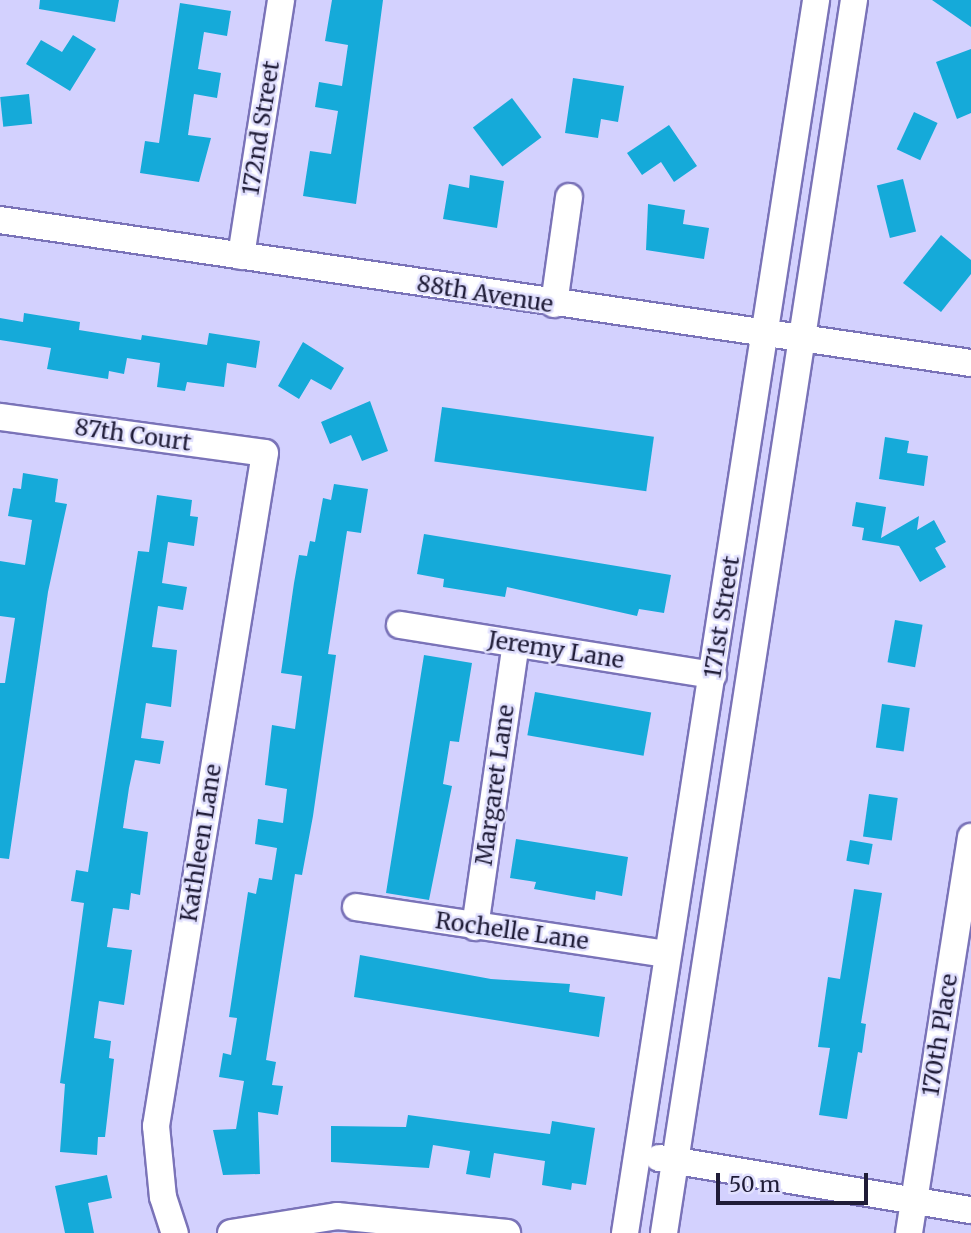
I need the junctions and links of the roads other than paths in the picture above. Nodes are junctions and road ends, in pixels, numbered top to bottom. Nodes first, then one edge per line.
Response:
1 (281, 0) edge
2 (816, 0) edge
3 (854, 0) edge
4 (569, 197) dead end
5 (0, 220) edge
6 (241, 256) junction
7 (554, 304) junction
8 (766, 332) junction
9 (802, 338) junction
10 (971, 363) edge
11 (0, 417) edge
12 (265, 453) joint
13 (400, 625) dead end
14 (516, 644) junction
15 (713, 675) junction
16 (971, 837) edge
17 (356, 907) dead end
18 (475, 927) junction
19 (667, 954) junction
20 (637, 1155) junction
21 (674, 1161) junction
22 (913, 1201) junction
23 (971, 1210) edge
24 (423, 1227) edge
25 (175, 1233) edge
26 (231, 1233) edge
27 (507, 1233) edge
28 (625, 1233) edge
29 (664, 1233) edge
30 (909, 1233) edge

1 - 6 street, 172nd Street
2 - 8 street, 171st Street
3 - 9 street, 171st Street
4 - 7 street
5 - 6 street, 88th Avenue
6 - 7 street, 88th Avenue
7 - 8 street, 88th Avenue
8 - 9 street, 88th Avenue
8 - 15 street, 171st Street
9 - 10 street, 88th Avenue
9 - 21 street, 171st Street
11 - 12 street, 87th Court
12 - 25 street, Kathleen Lane
13 - 14 street, Jeremy Lane
14 - 15 street, Jeremy Lane
14 - 18 street, Margaret Lane
15 - 19 street, 171st Street
16 - 22 street, 170th Place
17 - 18 street, Rochelle Lane
18 - 19 street, Rochelle Lane
19 - 20 street, 171st Street
20 - 21 street
20 - 28 street, 171st Street
21 - 22 street
21 - 29 street, 171st Street
22 - 23 street
22 - 30 street, 170th Place
24 - 26 street
24 - 27 street

